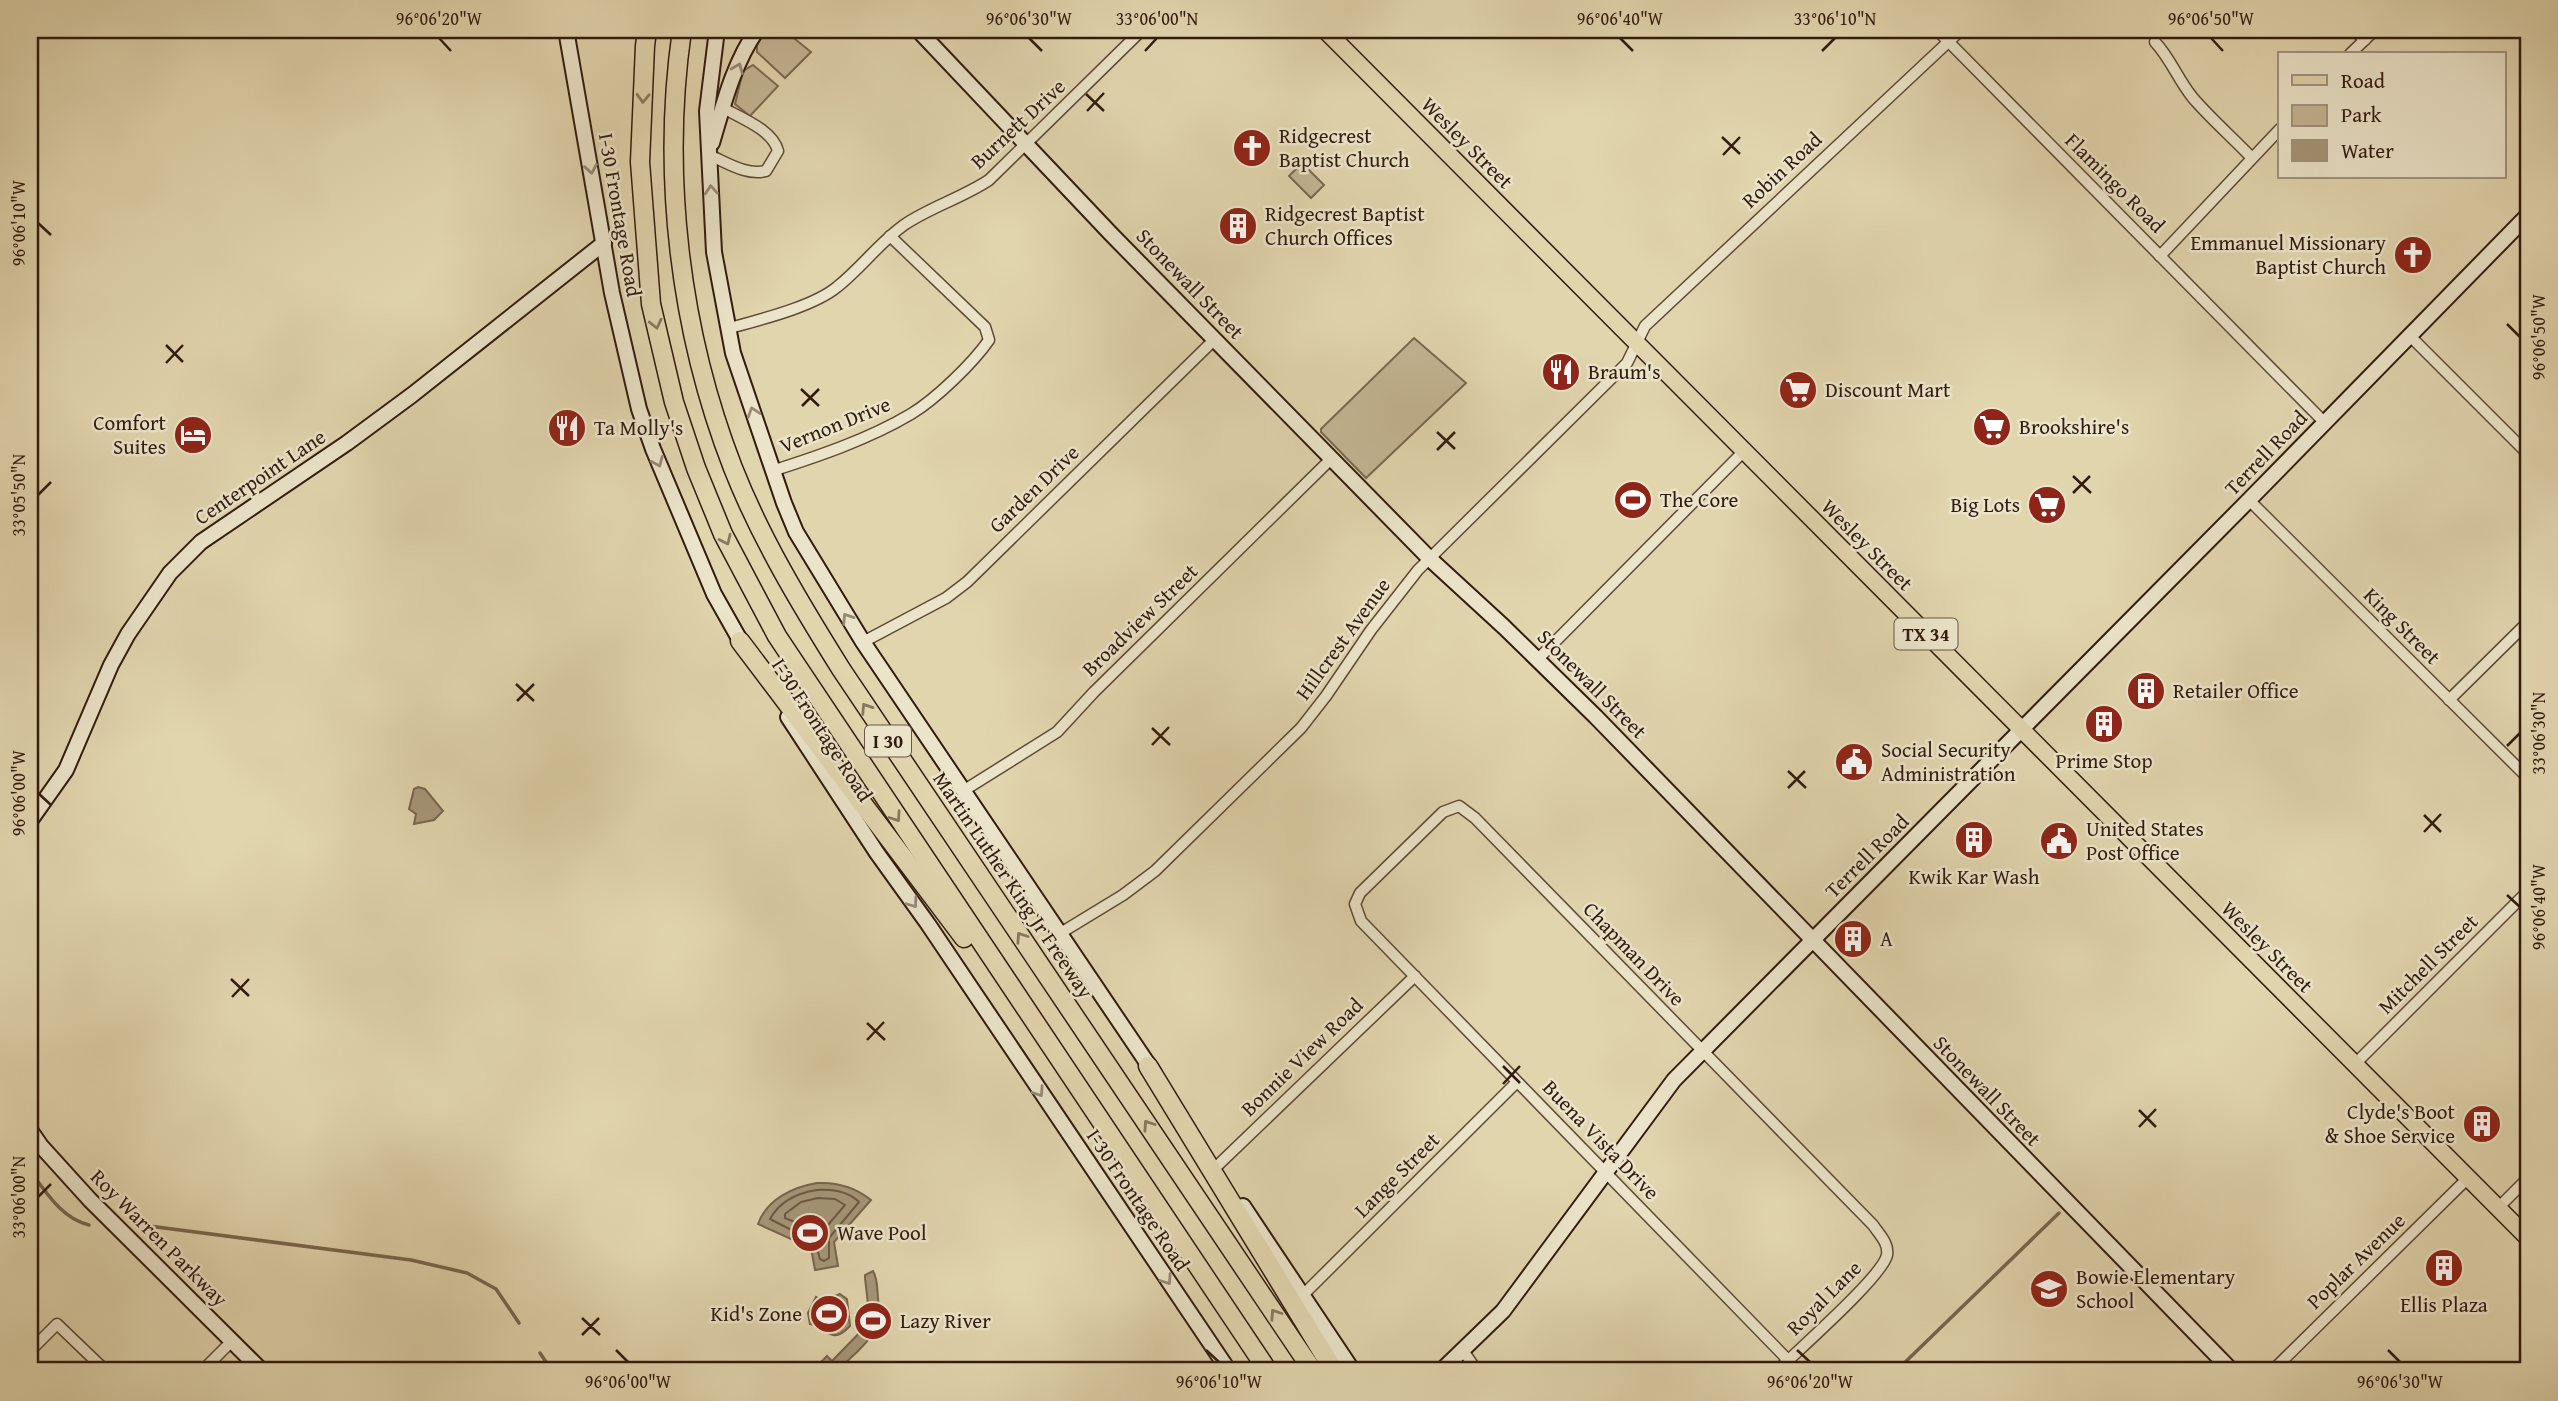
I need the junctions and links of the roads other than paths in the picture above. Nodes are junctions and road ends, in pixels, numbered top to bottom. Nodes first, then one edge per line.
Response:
1 (566, 30) edge
2 (648, 30) edge
3 (682, 30) edge
4 (717, 30) edge
5 (757, 30) edge
6 (918, 30) edge
7 (1142, 30) edge
8 (1325, 30) edge
9 (1937, 30) edge
10 (1961, 30) edge
11 (2354, 30) edge
12 (2375, 30) edge
13 (2365, 40) junction
14 (1948, 41) junction
15 (2155, 42) dead end
16 (2352, 52) edge
17 (723, 108) junction
18 (2278, 131) edge
19 (1027, 145) junction
20 (709, 155) junction
21 (2252, 158) junction
22 (2528, 215) edge
23 (890, 236) junction
24 (604, 243) junction
25 (2160, 256) junction
26 (727, 329) junction
27 (2410, 336) junction
28 (1214, 339) junction
29 (1636, 343) junction
30 (2325, 423) junction
31 (1744, 451) junction
32 (2528, 454) edge
33 (1331, 459) junction
34 (772, 471) junction
35 (2249, 500) junction
36 (1430, 559) junction
37 (2528, 622) edge
38 (740, 642) junction
39 (863, 642) junction
40 (1537, 660) junction
41 (2449, 700) junction
42 (2021, 729) junction
43 (2528, 778) edge
44 (963, 791) junction
45 (30, 821) edge
46 (2528, 891) edge
47 (1358, 915) joint
48 (1059, 934) junction
49 (1812, 941) junction
50 (1415, 976) junction
51 (1702, 1052) junction
52 (2355, 1064) junction
53 (1148, 1066) junction
54 (1069, 1074) junction
55 (1517, 1082) junction
56 (30, 1130) edge
57 (1216, 1167) junction
58 (1606, 1174) junction
59 (2468, 1178) junction
60 (2528, 1178) edge
61 (2498, 1208) junction
62 (2528, 1238) edge
63 (1886, 1245) joint
64 (1303, 1295) junction
65 (232, 1341) junction
66 (1462, 1349) junction
67 (30, 1351) edge
68 (1788, 1360) junction
69 (106, 1371) edge
70 (202, 1371) edge
71 (262, 1371) edge
72 (1228, 1371) edge
73 (1268, 1371) edge
74 (1312, 1371) edge
75 (1334, 1371) edge
76 (1353, 1371) edge
77 (1441, 1371) edge
78 (1477, 1371) edge
79 (1777, 1371) edge
80 (2232, 1371) edge
81 (2272, 1371) edge

1 -> 24 street, I-30 Frontage Road
2 -> 54 highway, I 30
74 -> 3 highway, Martin Luther King Jr Freeway / I 30
4 - 20 street
17 -> 5 street
6 - 19 street, Stonewall Street
7 - 19 street, Burnett Drive
8 - 29 main road, Wesley Street / TX 34
9 - 14 street, Flamingo Road
10 - 14 street, Robin Road
11 - 13 street
12 - 13 street
13 - 16 street
14 - 25 street, Flamingo Road
14 - 29 street, Robin Road
15 - 21 street
17 - 20 street
17 - 20 street
18 - 21 street
19 - 23 street, Burnett Drive
19 - 28 street, Stonewall Street
26 -> 20 street
21 - 25 street
22 - 27 street, Terrell Road
23 - 26 street, Burnett Drive
23 - 34 street, Vernon Drive
24 -> 38 street, I-30 Frontage Road
24 - 45 street, Centerpoint Lane
25 - 30 street, Flamingo Road
34 -> 26 street
27 - 30 street, Terrell Road
27 - 32 street
28 - 33 street, Stonewall Street
28 - 39 street, Garden Drive
29 - 31 main road, Wesley Street / TX 34
29 - 36 street, Hillcrest Avenue
30 - 35 street, Terrell Road
31 - 40 street
31 - 42 main road, Wesley Street / TX 34
33 - 36 street, Stonewall Street
33 - 44 street, Broadview Street
39 -> 34 street
35 - 41 street, King Street
35 - 42 street, Terrell Road
36 - 40 street, Stonewall Street
36 - 48 street, Hillcrest Avenue
37 - 41 street
38 - 54 highway
38 -> 72 street, I-30 Frontage Road
39 - 44 street
40 - 49 street, Stonewall Street
41 - 43 street, King Street
42 - 49 street, Terrell Road
42 - 52 main road, Wesley Street / TX 34
44 - 48 street
46 - 52 street, Mitchell Street
47 - 50 street, Buena Vista Drive
47 - 51 street, Chapman Drive
48 - 53 street
49 - 51 street, Terrell Road
49 - 80 street, Stonewall Street
50 - 55 street, Buena Vista Drive
50 - 57 street, Bonnie View Road
51 - 58 street, Terrell Road
51 - 63 street, Chapman Drive
52 - 59 main road, Wesley Street / TX 34
53 - 57 street
53 - 75 highway
54 - 73 highway, I 30
55 - 58 street, Buena Vista Drive
55 - 64 street, Lange Street
56 - 65 street, Roy Warren Parkway
57 - 64 street
58 - 66 street, Terrell Road
58 - 68 street, Buena Vista Drive
59 - 61 main road, Wesley Street / TX 34
59 - 81 street, Poplar Avenue
60 - 61 street
61 - 62 main road, Wesley Street / TX 34
63 - 68 street, Royal Lane
64 - 76 street
65 - 70 street
65 - 71 street, Roy Warren Parkway
66 - 77 street, Terrell Road
66 - 78 street
67 - 69 street
68 - 79 street, Royal Lane

